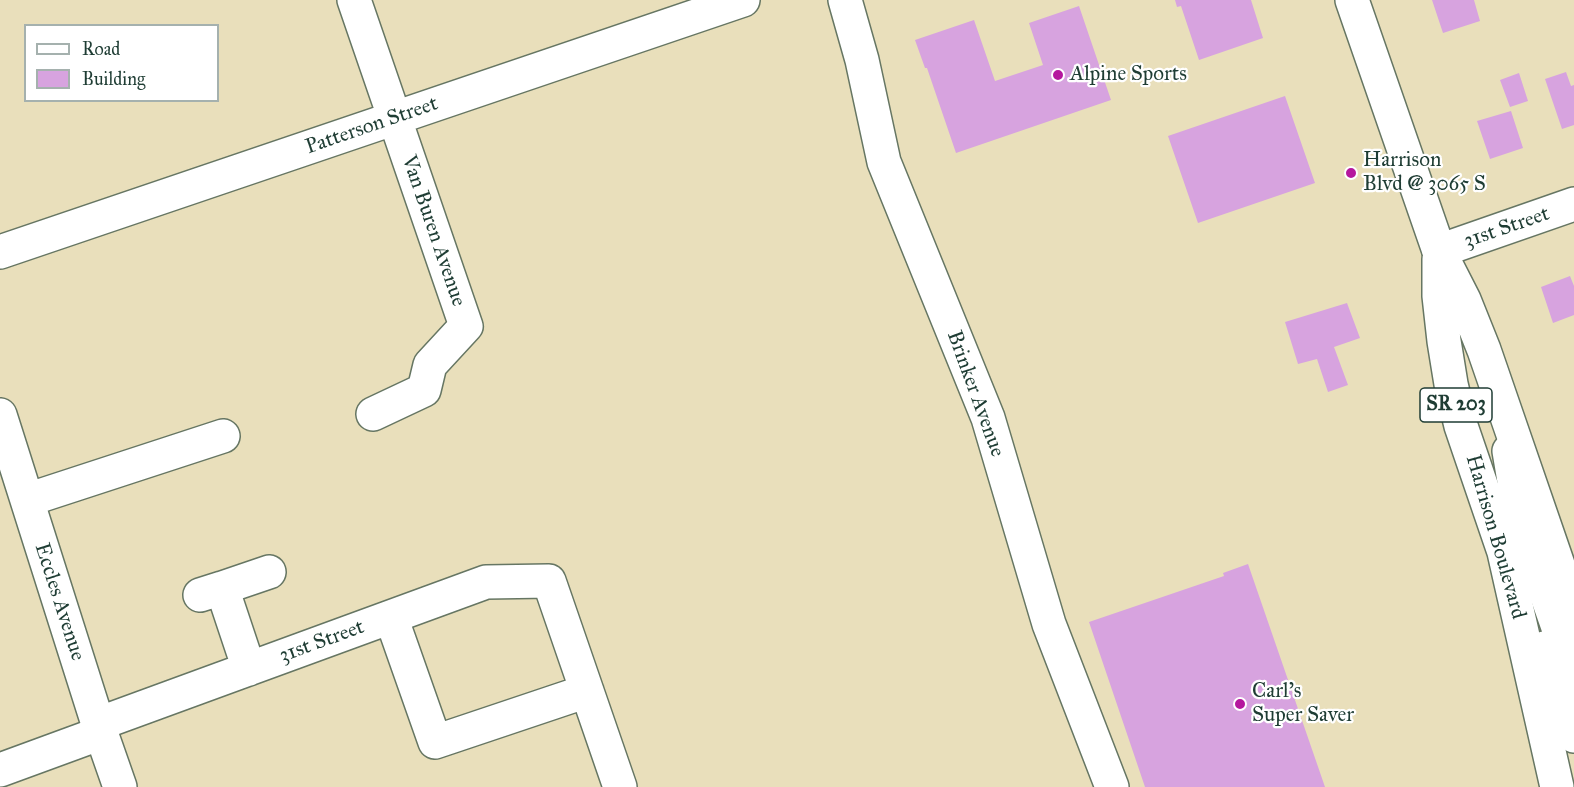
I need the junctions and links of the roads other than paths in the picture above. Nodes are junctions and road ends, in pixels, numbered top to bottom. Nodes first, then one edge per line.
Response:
1 (354, 0) edge
2 (743, 0) edge
3 (845, 0) edge
4 (1352, 0) edge
5 (394, 118) junction
6 (1574, 204) edge
7 (1439, 251) junction
8 (0, 252) edge
9 (1494, 380) junction
10 (373, 414) dead end
11 (0, 415) edge
12 (223, 436) dead end
13 (27, 500) junction
14 (1504, 552) junction
15 (269, 572) dead end
16 (1574, 610) edge
17 (391, 617) junction
18 (249, 669) junction
19 (1574, 673) edge
20 (587, 692) junction
21 (99, 728) junction
22 (1574, 736) edge
23 (0, 770) edge
24 (120, 787) edge
25 (620, 787) edge
26 (1112, 787) edge
27 (1557, 787) edge

1 - 5 street, Van Buren Avenue
2 - 5 street, Patterson Street
3 - 26 street, Brinker Avenue
4 - 7 street, Harrison Boulevard / SR 203
5 - 8 street, Patterson Street
5 - 10 street, Van Buren Avenue
6 - 7 street, 31st Street
7 - 9 street, Harrison Boulevard / SR 203
7 - 14 street, Harrison Boulevard / SR 203
9 - 16 street, Harrison Boulevard / SR 203
9 - 19 street
11 - 13 street, Eccles Avenue
12 - 13 street
13 - 21 street, Eccles Avenue
14 - 22 street
14 - 27 street, Harrison Boulevard / SR 203
15 - 18 street
17 - 18 street, 31st Street
17 - 20 street, 31st Street
17 - 20 street
18 - 21 street, 31st Street
20 - 25 street
21 - 23 street, 31st Street
21 - 24 street, Eccles Avenue

